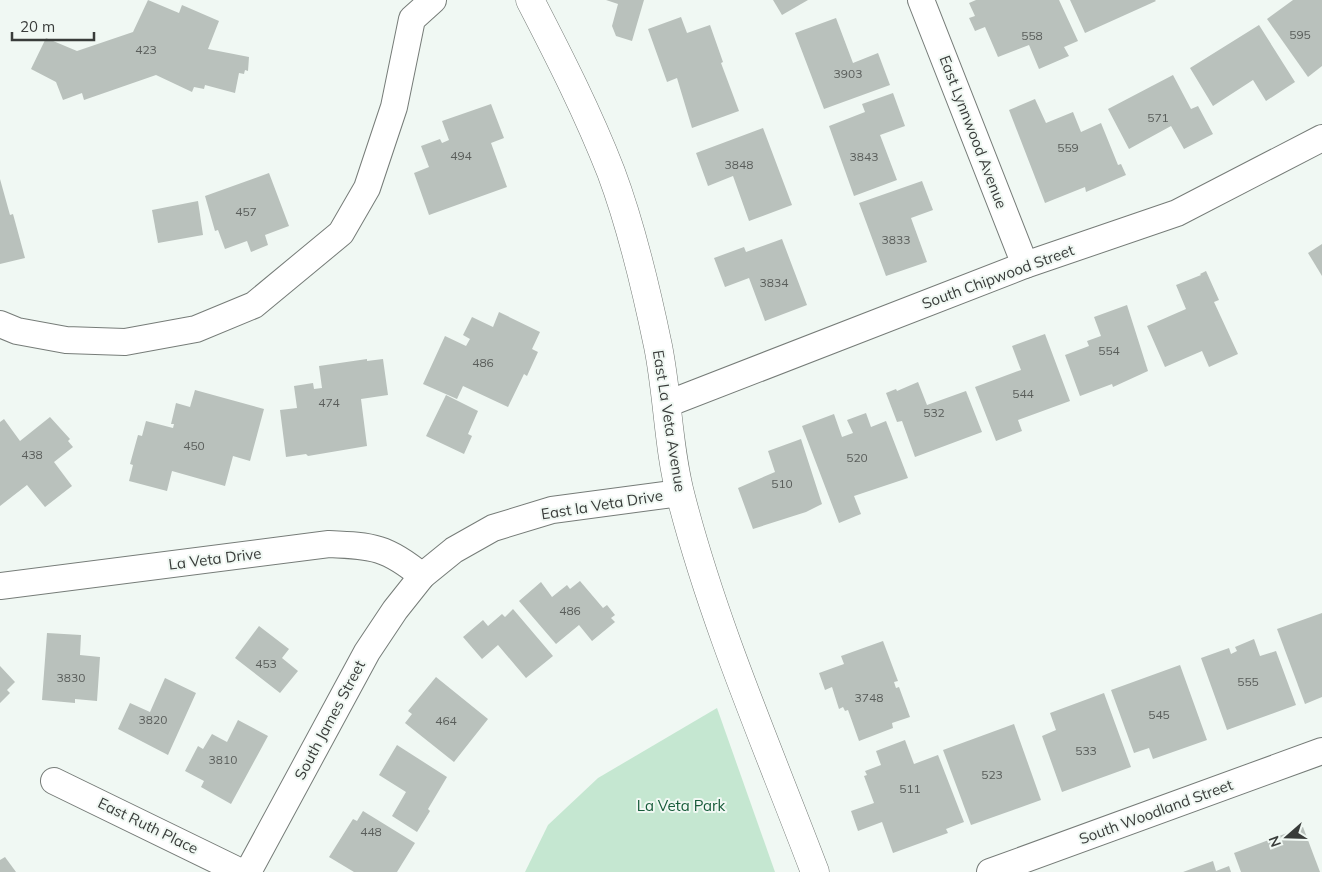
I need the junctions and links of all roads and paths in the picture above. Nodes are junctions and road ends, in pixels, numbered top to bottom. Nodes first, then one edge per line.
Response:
1 (433, 0) edge
2 (530, 0) edge
3 (920, 0) edge
4 (1322, 138) edge
5 (1025, 265) junction
6 (0, 324) edge
7 (667, 404) junction
8 (680, 493) junction
9 (422, 576) junction
10 (0, 586) edge
11 (1322, 751) edge
12 (54, 781) dead end
13 (242, 872) edge
14 (248, 872) edge
15 (815, 872) edge
16 (990, 872) edge

1 - 6 street
2 - 7 street, East La Veta Avenue
3 - 5 street, East Lynnwood Avenue
4 - 5 street, South Chipwood Street
5 - 7 street, South Chipwood Street
7 - 8 street, East La Veta Avenue
8 - 9 street, East la Veta Drive
8 - 15 street, East La Veta Avenue
9 - 10 street, La Veta Drive
9 - 14 street, South James Street
11 - 16 street, South Woodland Street
12 - 13 street, East Ruth Place

